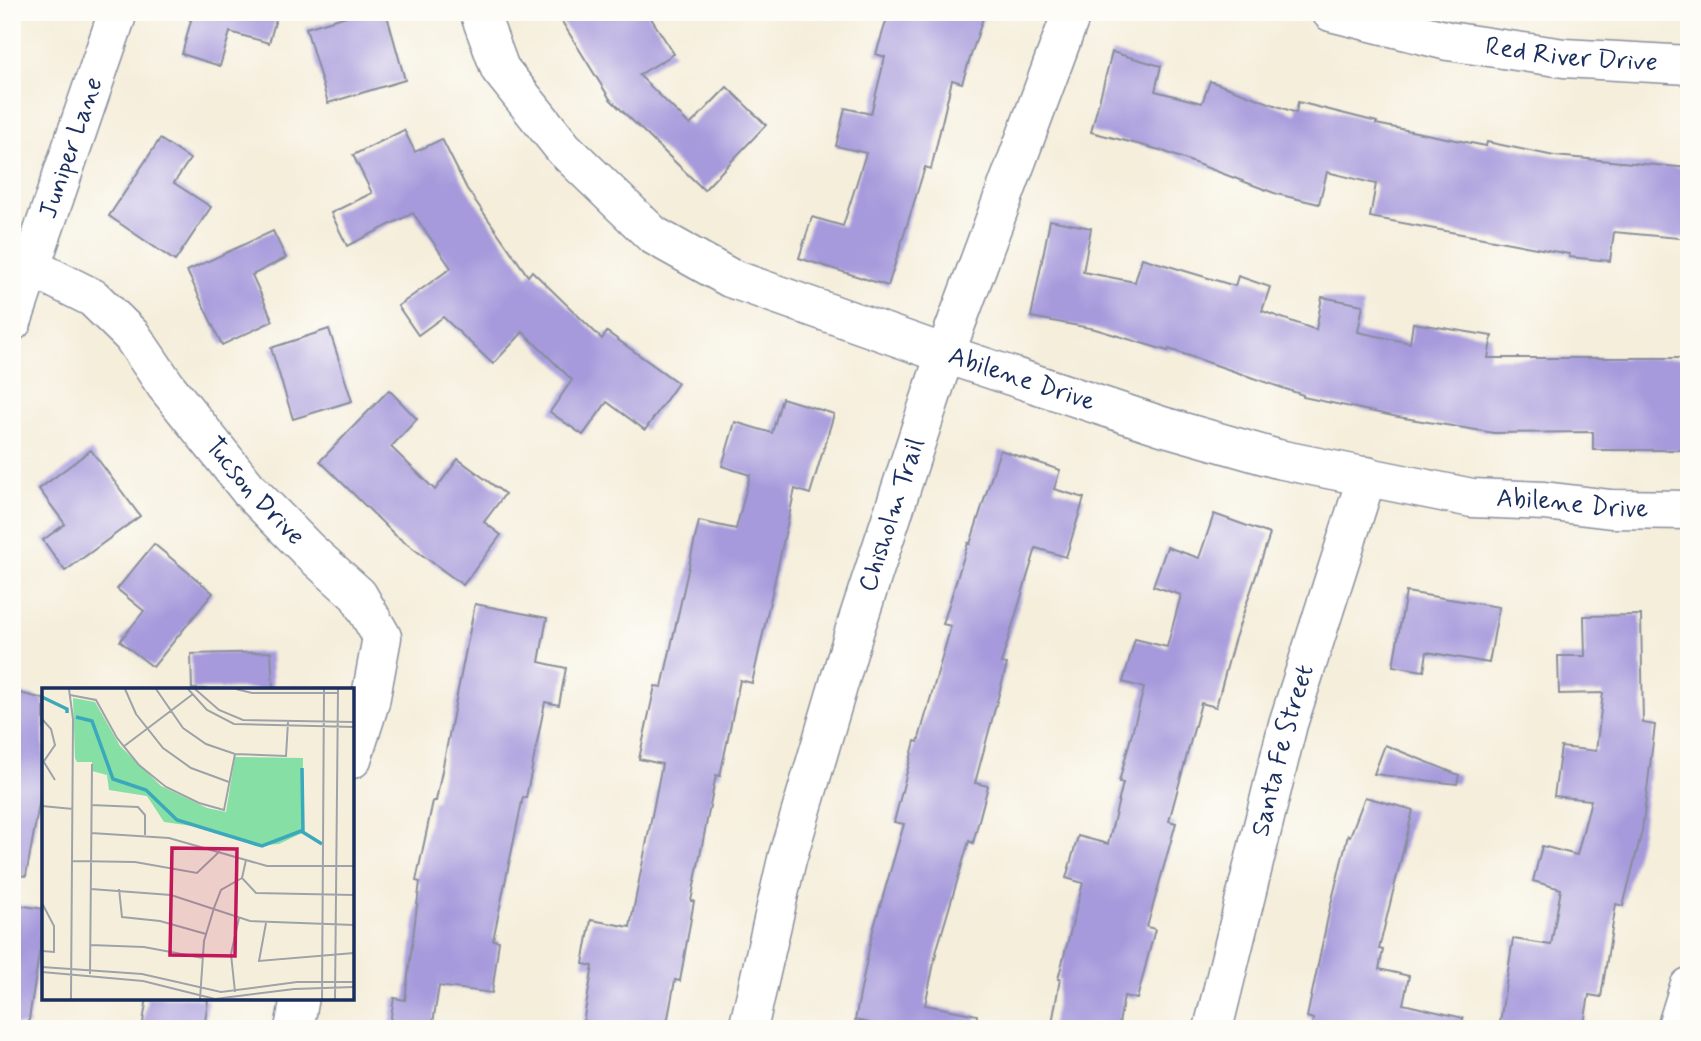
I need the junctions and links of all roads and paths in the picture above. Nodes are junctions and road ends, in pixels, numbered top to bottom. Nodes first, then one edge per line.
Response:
1 (118, 12) edge
2 (479, 12) edge
3 (1072, 12) edge
4 (1331, 12) edge
5 (1689, 65) edge
6 (31, 267) junction
7 (12, 323) edge
8 (946, 354) junction
9 (1367, 476) junction
10 (1689, 510) edge
11 (354, 753) edge
12 (1689, 987) edge
13 (300, 999) edge
14 (294, 1029) edge
15 (748, 1029) edge
16 (1213, 1029) edge
17 (1676, 1029) edge

1 - 6 street, Juniper Lane
2 - 8 street, Abilene Drive
3 - 8 street, Chisholm Trail
4 - 5 street, Red River Drive
6 - 7 street, Juniper Lane
6 - 11 street, Tucson Drive
8 - 9 street, Abilene Drive
8 - 15 street, Chisholm Trail
9 - 10 street, Abilene Drive
9 - 16 street, Santa Fe Street
12 - 17 street
13 - 14 street

